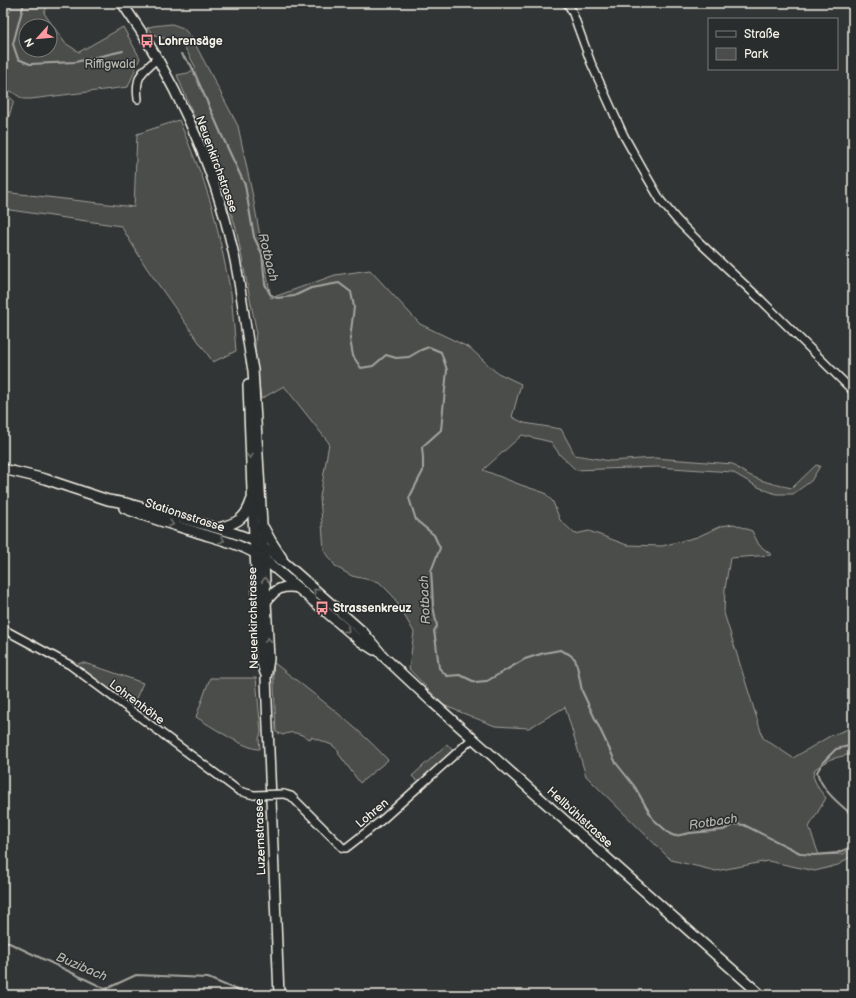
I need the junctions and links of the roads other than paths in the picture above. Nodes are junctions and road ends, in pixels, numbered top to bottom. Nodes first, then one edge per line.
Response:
1 (122, 3) edge
2 (567, 3) edge
3 (157, 59) junction
4 (138, 99) dead end
5 (248, 348) junction
6 (853, 391) edge
7 (3, 468) edge
8 (252, 498) junction
9 (108, 500) junction
10 (262, 524) junction
11 (217, 528) junction
12 (254, 541) junction
13 (263, 548) junction
14 (255, 553) junction
15 (264, 559) junction
16 (285, 563) junction
17 (298, 588) junction
18 (266, 602) junction
19 (3, 629) edge
20 (384, 656) junction
21 (266, 678) junction
22 (473, 738) junction
23 (284, 794) joint
24 (279, 995) edge
25 (761, 995) edge

1 - 3 main road, Neuenkirchstrasse
2 - 6 street
3 - 4 street
3 - 5 main road, Neuenkirchstrasse
5 -> 8 main road, Neuenkirchstrasse
5 - 10 main road, Neuenkirchstrasse
7 - 9 main road, Stationsstrasse
8 - 11 main road
8 - 12 main road, Neuenkirchstrasse
9 - 11 main road, Stationsstrasse
9 -> 14 main road, Stationsstrasse
10 - 13 main road, Neuenkirchstrasse
10 - 16 main road
11 - 12 main road, Stationsstrasse
12 - 13 main road, Hellbühlstrasse
12 - 14 main road, Neuenkirchstrasse
13 - 15 main road, Neuenkirchstrasse
13 - 16 main road, Hellbühlstrasse
14 - 15 main road, Hellbühlstrasse
14 - 21 main road, Neuenkirchstrasse
15 - 17 main road, Hellbühlstrasse
18 -> 15 main road, Neuenkirchstrasse
20 -> 16 main road, Hellbühlstrasse
17 - 18 main road
17 -> 20 main road, Hellbühlstrasse
21 -> 18 main road, Neuenkirchstrasse
19 - 23 street, Lohrenhöhe, bridge
20 - 22 main road, Hellbühlstrasse
21 - 24 main road, Luzernstrasse
22 - 23 street, Lohren
22 - 25 main road, Hellbühlstrasse

